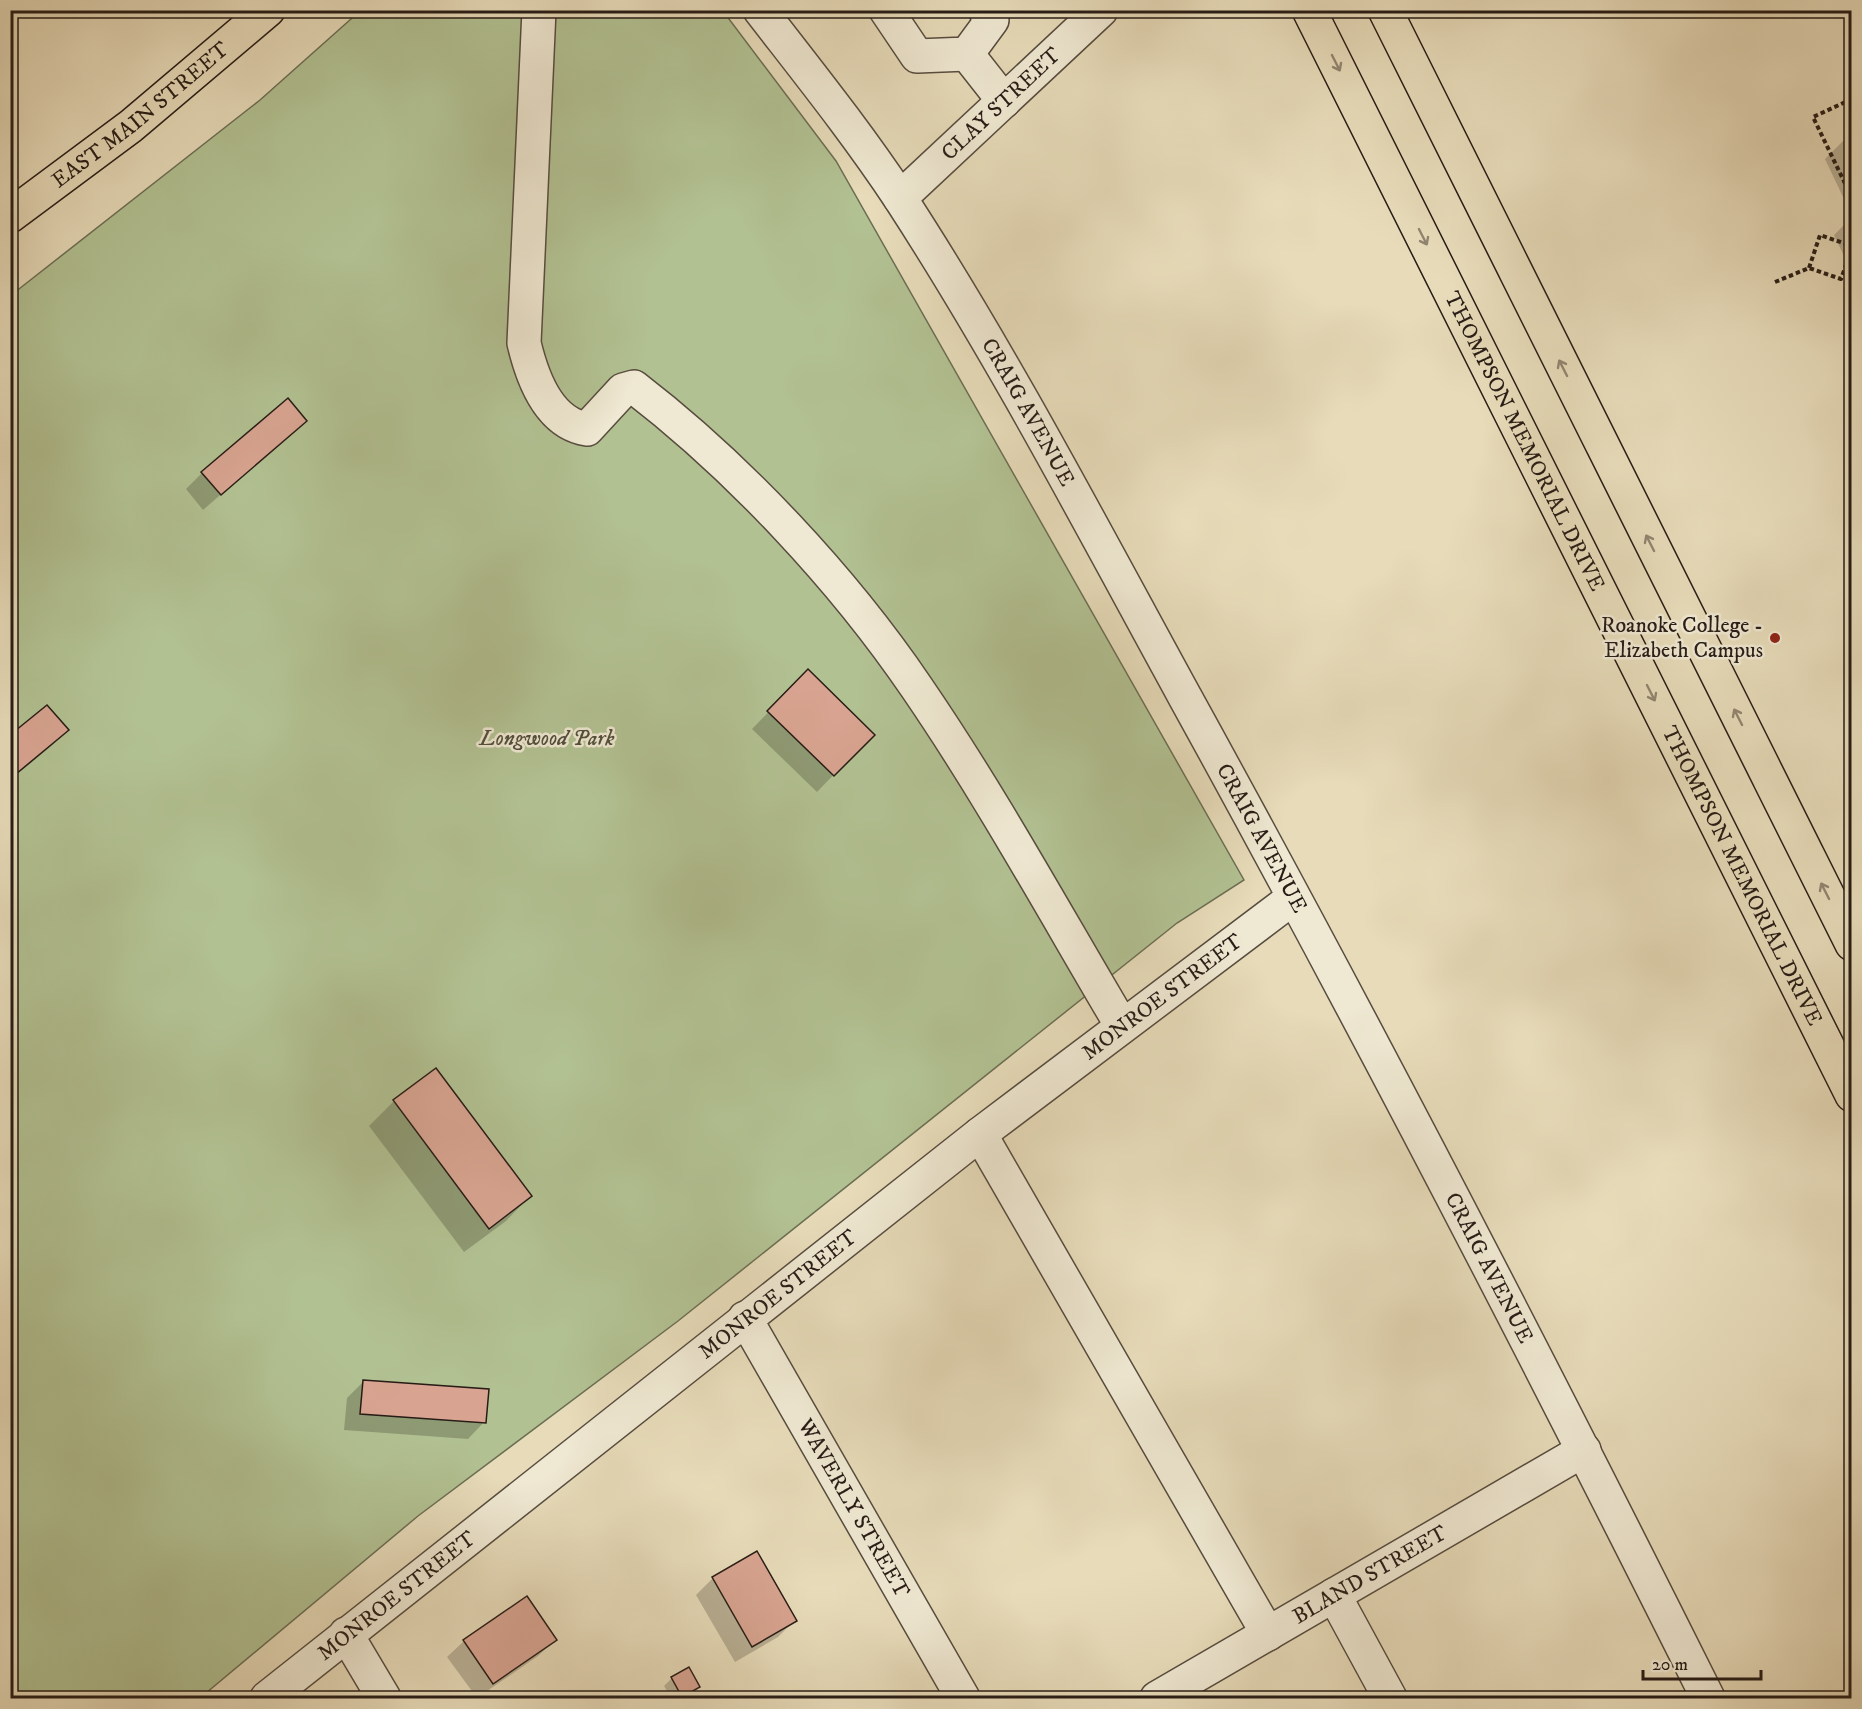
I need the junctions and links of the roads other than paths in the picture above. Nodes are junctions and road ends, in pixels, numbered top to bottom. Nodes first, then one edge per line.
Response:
1 (268, 10) edge
2 (539, 10) edge
3 (760, 10) edge
4 (886, 10) edge
5 (985, 10) edge
6 (1101, 10) edge
7 (1310, 10) edge
8 (1385, 10) edge
9 (967, 54) junction
10 (1004, 101) junction
11 (900, 198) junction
12 (10, 216) edge
13 (1293, 898) junction
14 (1851, 944) edge
15 (1122, 1026) junction
16 (1851, 1095) edge
17 (980, 1134) junction
18 (745, 1318) junction
19 (1584, 1450) junction
20 (1334, 1595) junction
21 (346, 1634) junction
22 (1268, 1634) junction
23 (267, 1698) edge
24 (384, 1698) edge
25 (963, 1698) edge
26 (1156, 1698) edge
27 (1390, 1698) edge
28 (1708, 1698) edge

1 - 12 main road, EAST MAIN STREET
2 - 15 street
3 - 11 street, CRAIG AVENUE
4 - 9 street
5 - 9 street
6 - 10 street, CLAY STREET
7 -> 16 main road, THOMPSON MEMORIAL DRIVE
14 -> 8 main road
9 - 10 street
10 - 11 street, CLAY STREET
11 - 13 street, CRAIG AVENUE
13 - 15 street, MONROE STREET
13 - 19 street, CRAIG AVENUE
15 - 17 street, MONROE STREET
17 - 18 street, MONROE STREET
17 - 22 street
18 - 21 street, MONROE STREET
18 - 25 street, WAVERLY STREET
19 - 20 street, BLAND STREET
19 - 28 street, CRAIG AVENUE
20 - 22 street, BLAND STREET
20 - 27 street
21 - 23 street, MONROE STREET
21 - 24 street
22 - 26 street, BLAND STREET

